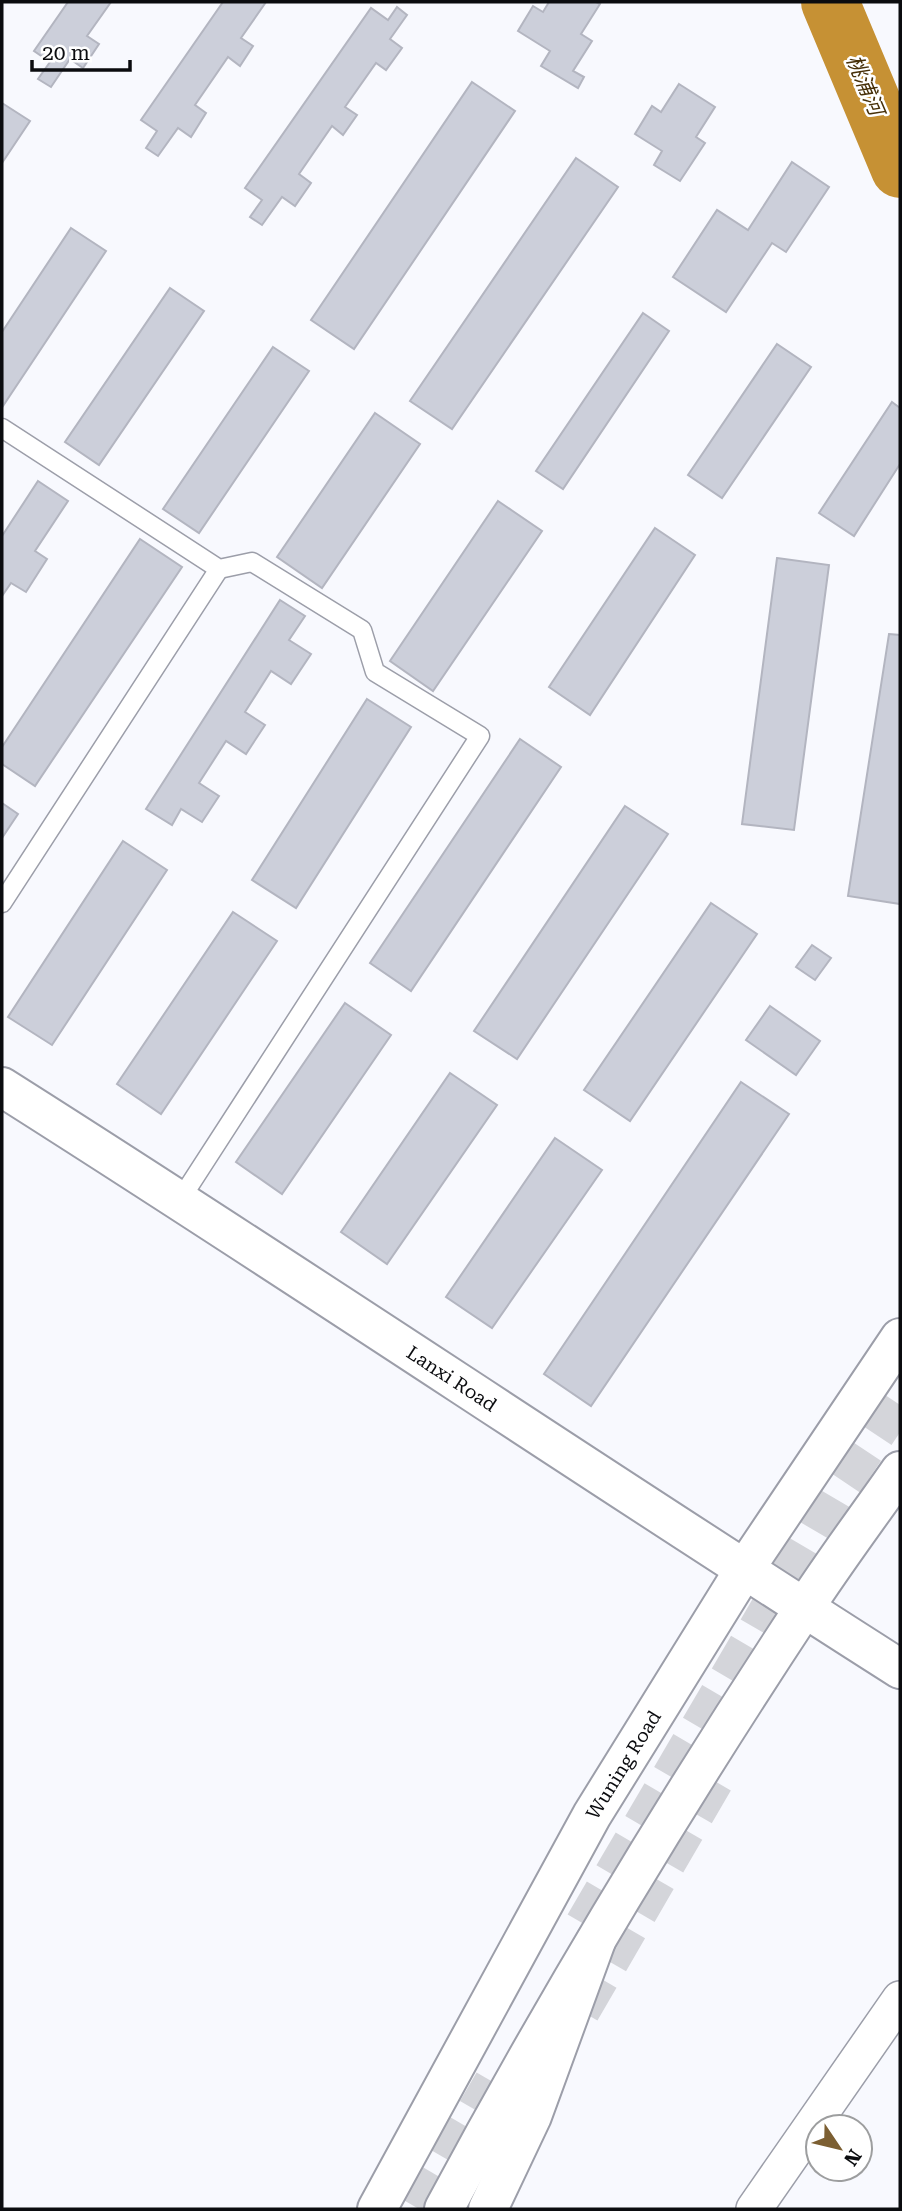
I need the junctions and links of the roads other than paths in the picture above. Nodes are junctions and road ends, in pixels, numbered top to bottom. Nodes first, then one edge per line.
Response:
1 (2, 428) edge
2 (219, 569) junction
3 (2, 903) edge
4 (2, 1087) edge
5 (180, 1199) junction
6 (900, 1338) edge
7 (900, 1471) edge
8 (744, 1570) junction
9 (804, 1608) junction
10 (900, 1669) edge
11 (596, 1941) junction
12 (900, 1999) edge
13 (758, 2208) edge
14 (377, 2209) edge
15 (444, 2209) edge
16 (488, 2209) edge

1 - 2 lane
2 - 3 lane
2 - 5 lane
4 - 5 main road, Lanxi Road
5 - 8 main road, Lanxi Road
6 - 8 main road, Wuning Road
7 - 9 main road
8 - 9 main road, Lanxi Road
8 - 14 main road, Wuning Road
9 - 10 main road, Lanxi Road
9 - 11 main road
11 - 15 main road
11 - 16 main road
12 - 13 street

